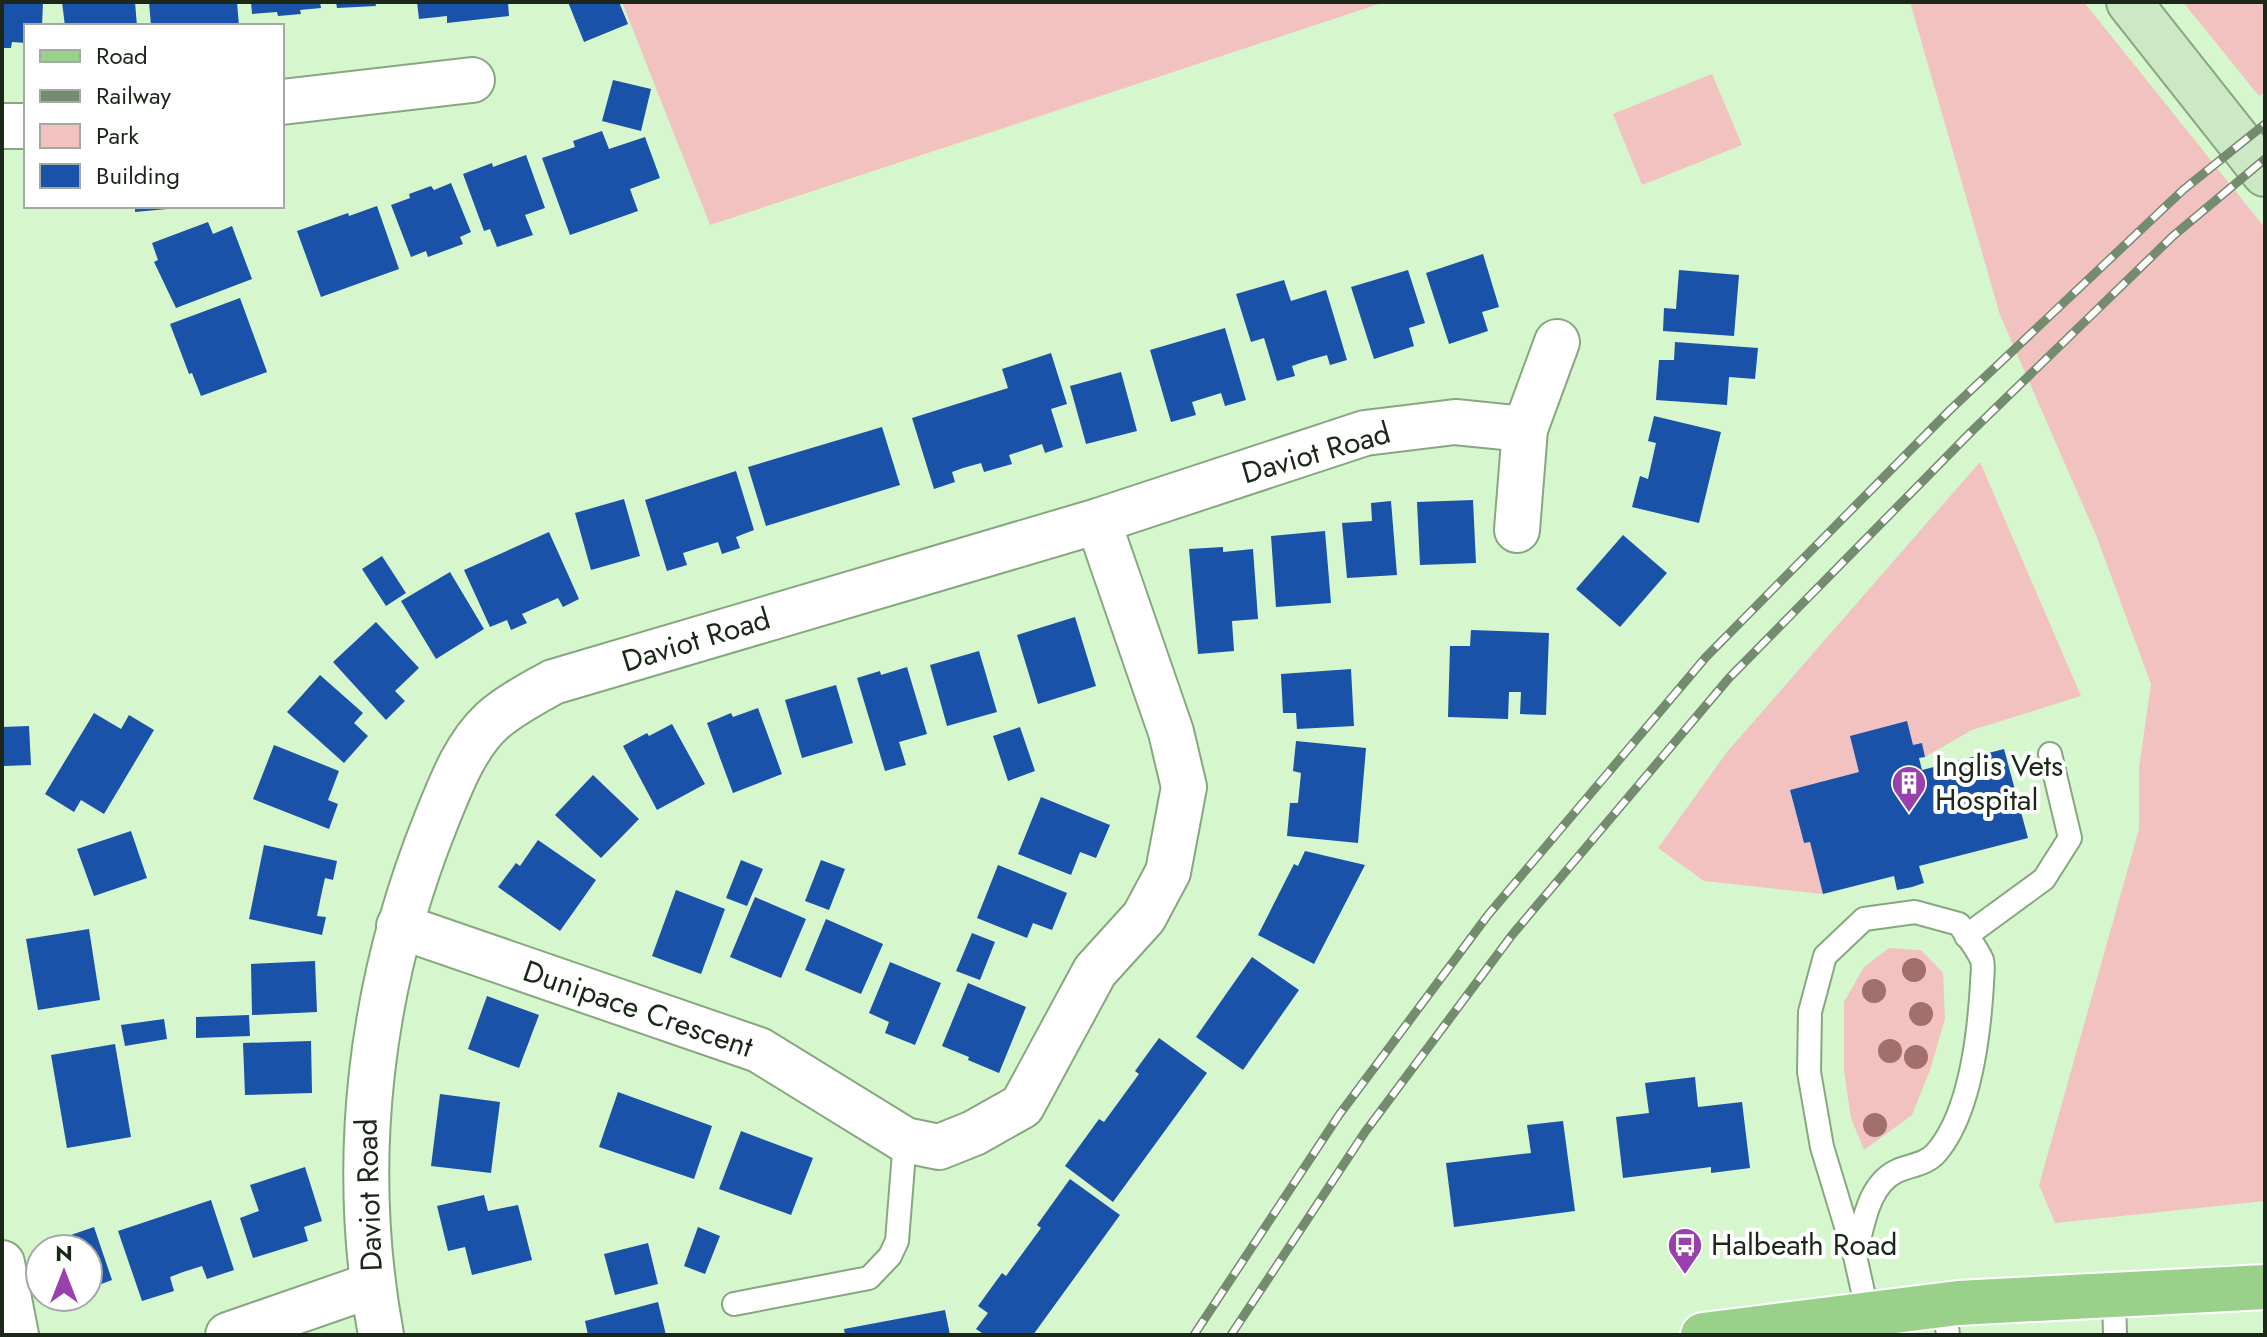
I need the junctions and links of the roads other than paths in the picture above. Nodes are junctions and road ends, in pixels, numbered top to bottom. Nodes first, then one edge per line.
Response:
1 (2129, 2) edge
2 (472, 80) dead end
3 (284, 102) edge
4 (2, 126) edge
5 (24, 126) edge
6 (2265, 174) edge
7 (1557, 342) dead end
8 (1525, 429) junction
9 (1098, 521) junction
10 (1517, 530) dead end
11 (2050, 754) dead end
12 (399, 926) junction
13 (1966, 936) junction
14 (905, 1140) junction
15 (1855, 1256) junction
16 (2, 1263) edge
17 (372, 1285) junction
18 (2265, 1287) edge
19 (734, 1304) dead end
20 (2115, 1315) edge
21 (1885, 1320) edge
22 (1946, 1320) edge
23 (16, 1335) edge
24 (228, 1335) edge
25 (381, 1335) edge
26 (1703, 1335) edge

1 - 6 main road
2 - 3 street
4 - 5 street
7 - 8 street
8 - 9 street, Daviot Road
8 - 10 street
9 - 12 street, Daviot Road
9 - 14 street, Dunipace Crescent
11 - 13 lane
12 - 14 street, Dunipace Crescent
12 - 17 street, Daviot Road
13 - 15 lane
13 - 15 lane
14 - 19 lane
15 - 21 lane
16 - 23 street
17 - 24 street
17 - 25 street, Daviot Road
18 - 20 main road
20 - 22 main road
21 - 22 main road
21 - 26 main road

